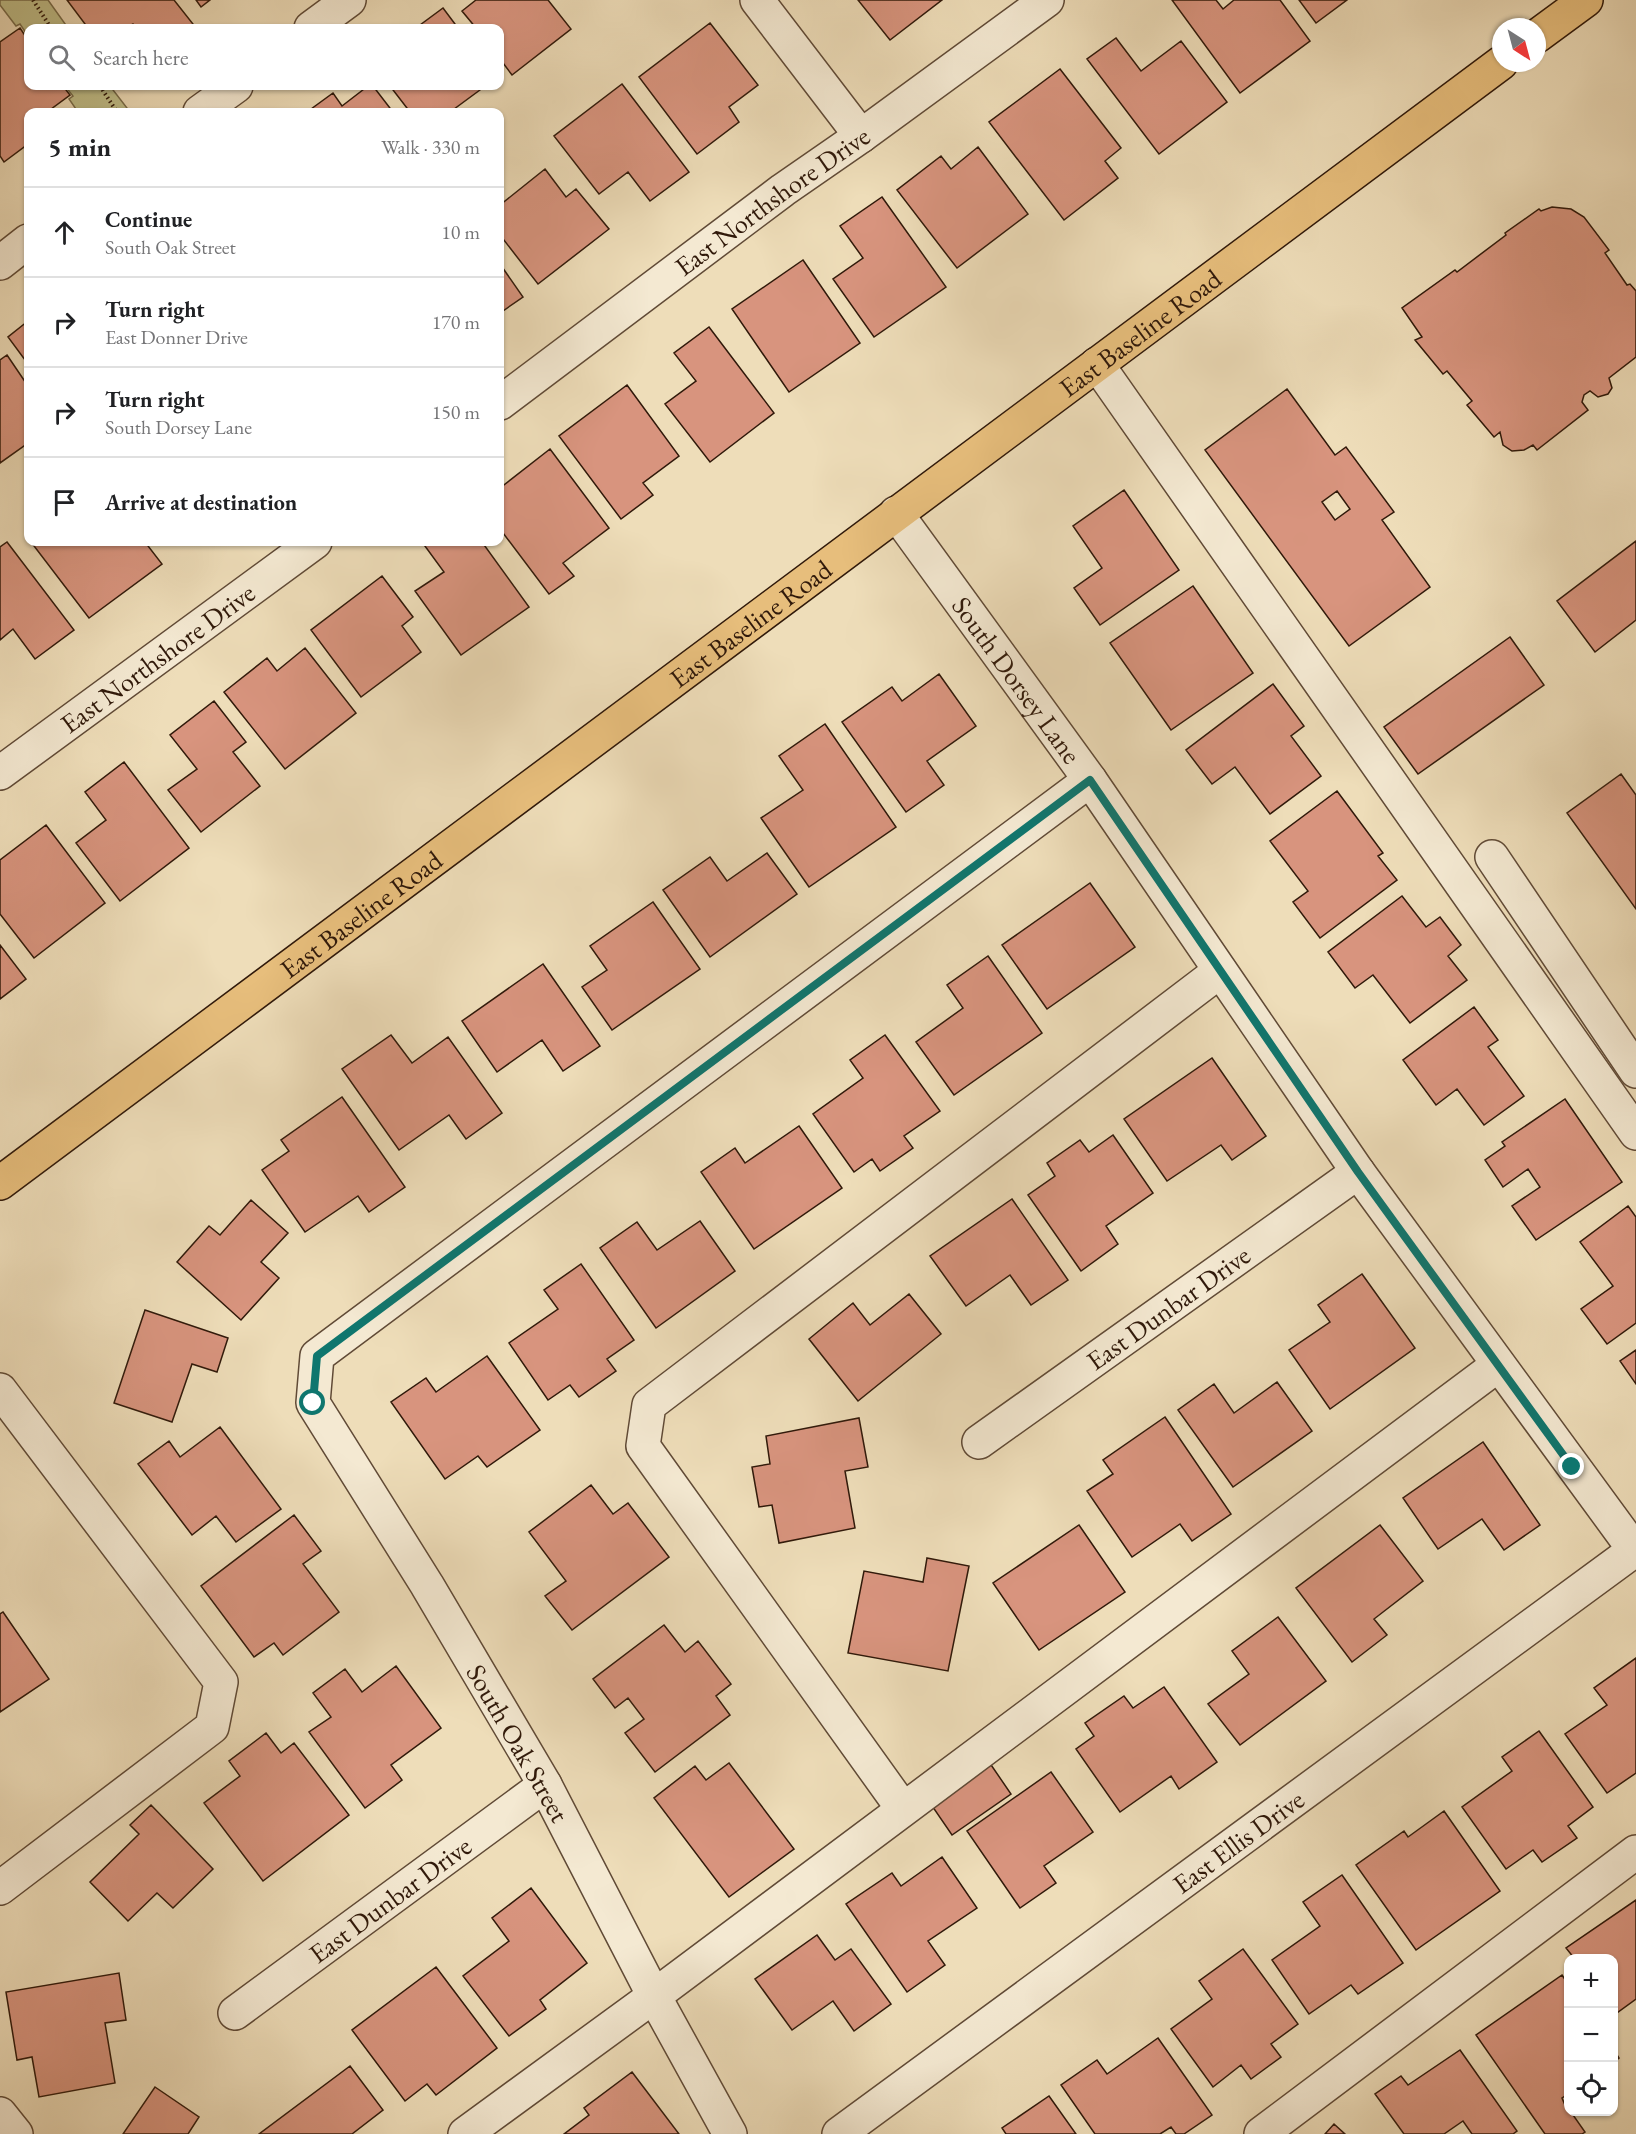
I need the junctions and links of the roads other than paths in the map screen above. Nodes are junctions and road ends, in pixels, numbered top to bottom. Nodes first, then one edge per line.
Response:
1 (349, 0) edge
2 (757, 0) edge
3 (1047, 0) edge
4 (1586, 0) edge
5 (316, 24) edge
6 (1546, 29) edge
7 (1492, 70) edge
8 (230, 90) edge
9 (206, 108) edge
10 (861, 136) junction
11 (24, 244) edge
12 (0, 263) edge
13 (1097, 364) junction
14 (504, 400) edge
15 (896, 513) junction
16 (310, 546) edge
17 (0, 773) edge
18 (1090, 780) junction
19 (1492, 857) dead end
20 (1220, 971) junction
21 (1636, 1071) edge
22 (1636, 1133) edge
23 (1358, 1172) junction
24 (0, 1183) edge
25 (1498, 1365) junction
26 (0, 1389) edge
27 (979, 1442) dead end
28 (1636, 1551) edge
29 (545, 1785) junction
30 (903, 1809) junction
31 (1636, 1852) edge
32 (0, 1888) edge
33 (654, 1996) junction
34 (235, 2013) dead end
35 (0, 2114) edge
36 (16, 2134) edge
37 (465, 2134) edge
38 (730, 2134) edge
39 (839, 2134) edge
40 (1261, 2134) edge

1 - 5 street
2 - 10 street
3 - 10 street, East Northshore Drive
4 - 6 main road
7 - 13 main road, East Baseline Road
8 - 9 street
10 - 14 street, East Northshore Drive
11 - 12 street
13 - 15 main road, East Baseline Road
13 - 22 street
15 - 18 street, South Dorsey Lane
15 - 24 main road, East Baseline Road
16 - 17 street, East Northshore Drive
18 - 20 street, South Dorsey Lane
18 - 29 street, South Oak Street
19 - 21 street
20 - 23 street, South Dorsey Lane
20 - 30 street
23 - 25 street, South Dorsey Lane
23 - 27 street, East Dunbar Drive
25 - 28 street, South Dorsey Lane
25 - 30 street
26 - 32 street
28 - 39 street, East Ellis Drive
29 - 33 street, South Oak Street
29 - 34 street, East Dunbar Drive
30 - 33 street
31 - 40 street
33 - 37 street
33 - 38 street, South Oak Street
35 - 36 street

